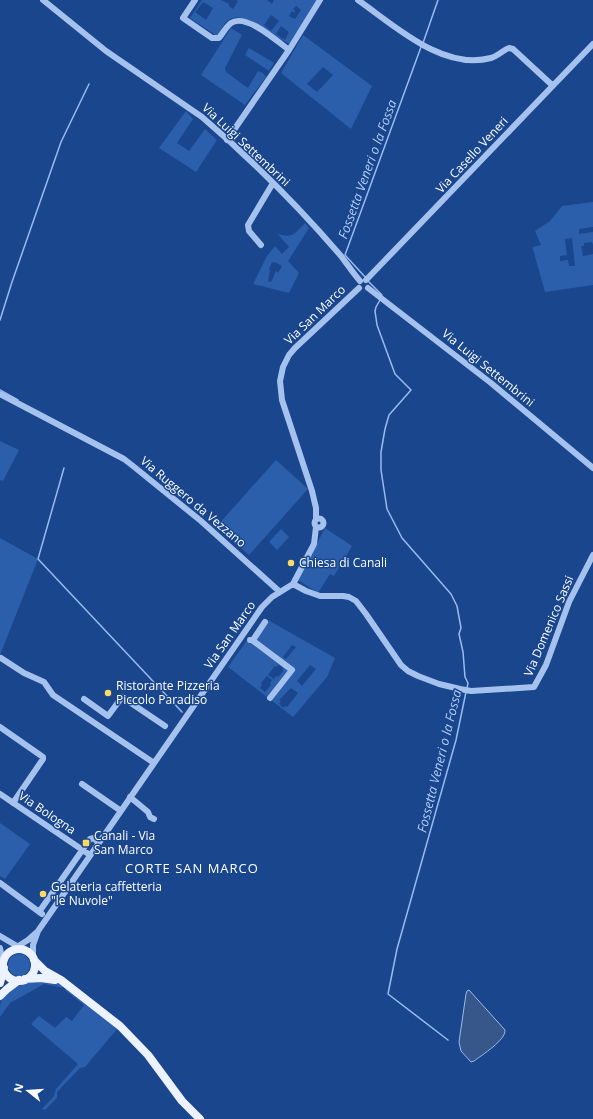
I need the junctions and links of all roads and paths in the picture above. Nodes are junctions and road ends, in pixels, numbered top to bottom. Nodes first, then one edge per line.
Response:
1 (43, 0) edge
2 (195, 0) edge
3 (320, 0) edge
4 (358, 0) edge
5 (593, 44) edge
6 (289, 50) junction
7 (552, 85) junction
8 (227, 140) junction
9 (273, 183) junction
10 (261, 245) dead end
11 (367, 279) junction
12 (360, 281) junction
13 (359, 288) junction
14 (368, 288) junction
15 (0, 394) edge
16 (593, 468) edge
17 (593, 555) edge
18 (293, 584) junction
19 (280, 592) junction
20 (265, 622) dead end
21 (243, 636) junction
22 (252, 640) junction
23 (1, 658) dead end
24 (270, 698) dead end
25 (84, 699) dead end
26 (0, 726) edge
27 (175, 733) junction
28 (154, 763) junction
29 (82, 784) dead end
30 (0, 794) edge
31 (130, 797) junction
32 (13, 803) junction
33 (121, 811) junction
34 (154, 820) dead end
35 (98, 843) junction
36 (82, 850) junction
37 (90, 855) junction
38 (0, 884) edge
39 (39, 912) junction
40 (47, 917) junction
41 (38, 931) junction
42 (0, 936) edge
43 (0, 948) edge
44 (17, 949) junction
45 (33, 959) junction
46 (4, 965) junction
47 (22, 980) junction
48 (64, 982) junction
49 (0, 983) edge
50 (0, 996) edge
51 (200, 1119) edge

1 - 8 street, Via Luigi Settembrini
2 - 6 street
3 - 6 street
4 - 7 street
5 - 7 street, Via Casello Veneri
6 - 8 street
7 - 11 street, Via Casello Veneri
8 - 9 street, Via Luigi Settembrini
9 - 10 street
9 - 12 street, Via Luigi Settembrini
11 - 12 street
11 - 14 street
12 - 13 street
13 - 14 street
13 - 18 street, Via San Marco
14 - 16 street, Via Luigi Settembrini
15 - 19 street, Via Ruggero da Vezzano
17 - 18 street, Via Domenico Sassi
18 - 19 street, Via San Marco
19 - 21 street, Via San Marco
20 - 22 street
21 - 22 street
21 - 27 street, Via San Marco
22 - 24 street
23 - 28 street
25 - 27 street
26 - 32 street
27 - 28 street, Via San Marco
28 - 31 street, Via San Marco
29 - 33 street
30 - 32 street, Via Bologna
31 - 33 street, Via San Marco
31 - 34 street
32 - 36 street, Via Bologna
33 - 35 street, Via San Marco
35 - 36 street, Via Bologna
35 - 37 street, Via San Marco
36 - 37 street, Via Bologna
36 - 39 street, Via Bologna
37 - 40 street, Via San Marco
38 - 39 street
39 - 40 street
40 - 41 street, Via San Marco
41 - 44 street, Via San Marco
41 - 45 street, Via San Marco
42 - 44 street
43 - 46 street
44 - 45 main road
44 - 46 main road
45 - 47 main road
45 - 48 main road
46 - 47 main road
46 - 49 main road
47 - 48 main road
47 - 50 main road
48 - 51 main road

